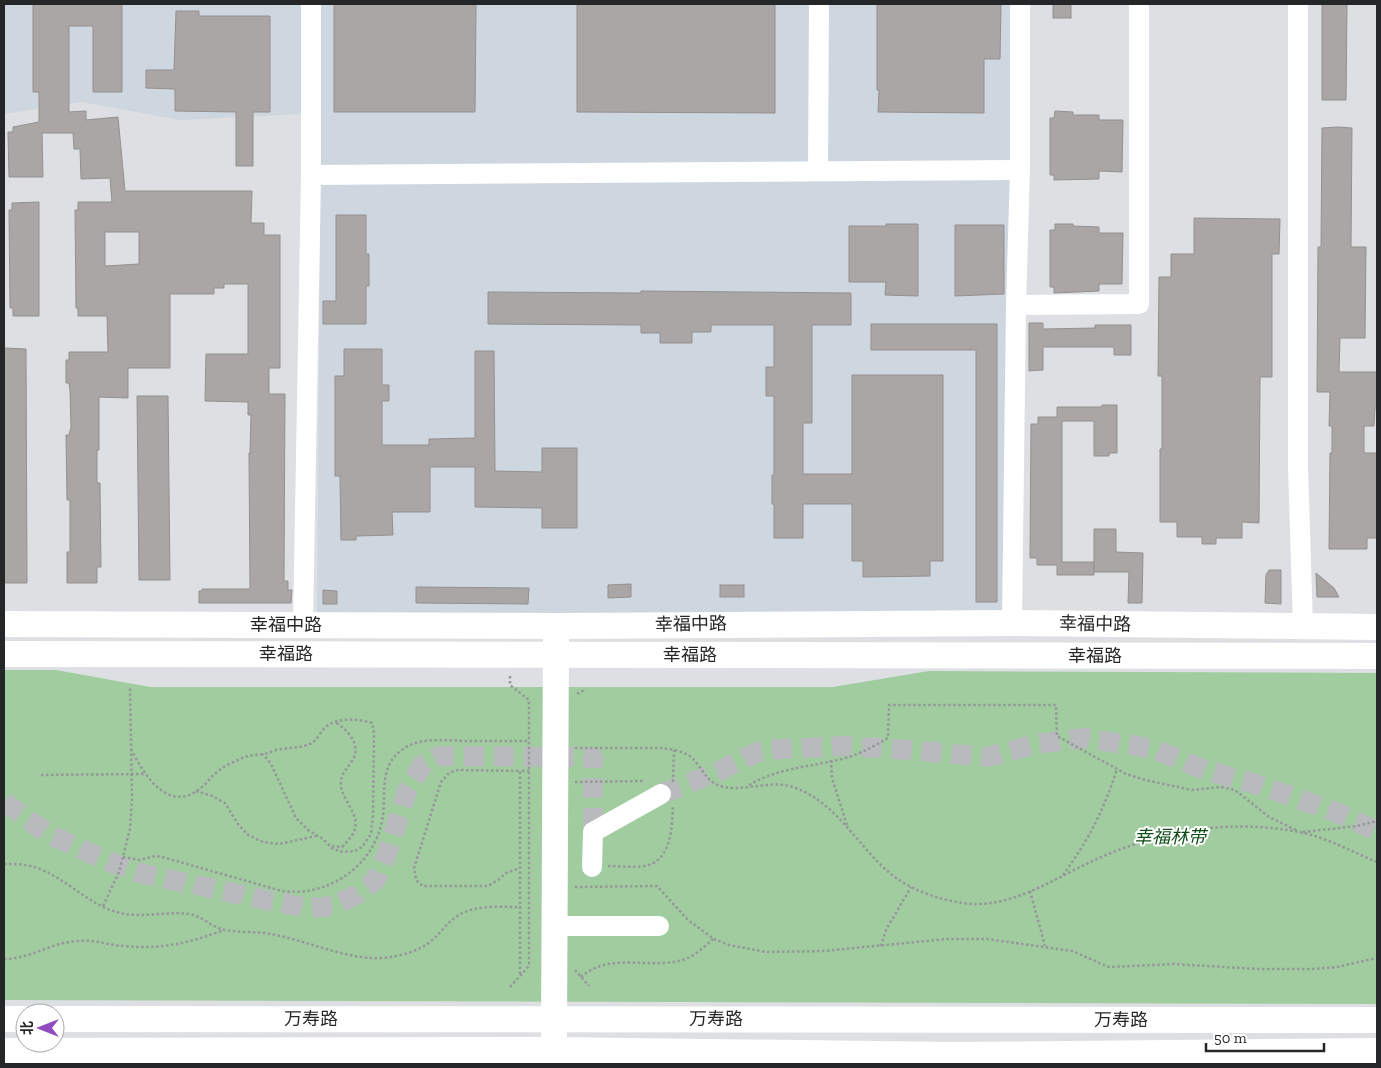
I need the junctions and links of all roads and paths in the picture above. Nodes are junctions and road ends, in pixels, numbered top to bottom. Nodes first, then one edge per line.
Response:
1 (311, 4) edge
2 (819, 4) edge
3 (1020, 4) edge
4 (1138, 4) edge
5 (1298, 4) edge
6 (1020, 170) junction
7 (818, 171) junction
8 (311, 176) junction
9 (1016, 305) junction
10 (1012, 623) junction
11 (4, 624) edge
12 (761, 624) junction
13 (303, 625) junction
14 (556, 626) junction
15 (1303, 627) junction
16 (1377, 627) edge
17 (4, 654) edge
18 (510, 655) junction
19 (556, 655) junction
20 (979, 656) junction
21 (1377, 656) edge
22 (130, 686) dead end
23 (335, 722) junction
24 (529, 741) junction
25 (571, 748) dead end
26 (131, 750) junction
27 (674, 750) junction
28 (264, 754) junction
29 (831, 760) junction
30 (1117, 769) junction
31 (520, 771) junction
32 (529, 771) junction
33 (132, 774) junction
34 (145, 774) junction
35 (41, 775) dead end
36 (642, 781) dead end
37 (571, 782) dead end
38 (747, 786) junction
39 (196, 791) junction
40 (669, 792) junction
41 (1377, 821) edge
42 (848, 826) junction
43 (1300, 832) junction
44 (318, 835) junction
45 (331, 846) junction
46 (124, 857) junction
47 (1377, 862) edge
48 (4, 864) edge
49 (592, 866) joint
50 (518, 869) dead end
51 (1062, 877) junction
52 (911, 887) junction
53 (571, 888) dead end
54 (1030, 891) junction
55 (104, 906) junction
56 (521, 907) junction
57 (554, 926) junction
58 (659, 926) dead end
59 (224, 930) junction
60 (714, 939) junction
61 (881, 946) junction
62 (1045, 946) junction
63 (1377, 958) edge
64 (4, 959) edge
65 (520, 974) junction
66 (580, 977) dead end
67 (510, 987) dead end
68 (554, 1019) junction
69 (817, 1019) junction
70 (65, 1020) edge
71 (1377, 1020) edge
72 (65, 1022) edge
73 (554, 1050) junction
74 (4, 1051) edge
75 (225, 1051) junction
76 (1377, 1051) edge
77 (706, 1052) junction
78 (383, 1057) edge
79 (952, 1060) edge

1 - 8 street
2 - 7 street
3 - 6 street
4 - 9 street
5 - 15 street
6 - 7 street
6 - 9 street
7 - 8 street
8 - 13 street
9 - 10 street
10 - 12 main road, 幸福中路
10 - 15 main road, 幸福中路
11 - 13 main road, 幸福中路
12 - 14 main road, 幸福中路
12 - 20 main road
13 - 14 main road, 幸福中路
14 - 19 main road
15 - 16 main road, 幸福中路
17 - 18 main road, 幸福路
18 - 19 main road, 幸福路
18 - 24 path
19 - 20 main road, 幸福路
19 - 57 main road
20 - 21 main road, 幸福路
22 - 26 path
23 - 28 path
23 - 45 path
23 - 45 path
24 - 32 path
24 - 46 path
25 - 27 path
26 - 33 path
26 - 34 path
27 - 38 path
27 - 40 path
28 - 39 path
28 - 44 path
29 - 30 path
29 - 38 path
29 - 42 path
30 - 43 path
30 - 51 path
31 - 32 path
31 - 50 path
31 - 56 path
32 - 65 path
33 - 34 path
33 - 35 path
33 - 46 path
34 - 39 path
36 - 37 path
38 - 42 path
39 - 44 path
40 - 49 street
40 - 49 path
41 - 43 path
42 - 52 path
43 - 47 path
43 - 51 path
44 - 45 path
46 - 55 path
48 - 55 path
51 - 54 path
52 - 54 path
52 - 61 path
53 - 60 path
54 - 62 path
55 - 59 path
56 - 59 path
56 - 65 path
57 - 58 street
57 - 68 main road
59 - 64 path
60 - 61 path
60 - 66 path
61 - 62 path
62 - 63 path
65 - 67 path
68 - 69 main road, 万寿路
68 - 70 main road, 万寿路
68 - 73 main road
69 - 71 main road, 万寿路
69 - 77 main road
72 - 75 main road
73 - 77 main road
73 - 78 main road
74 - 75 main road
75 - 78 main road
76 - 79 main road
77 - 79 main road

